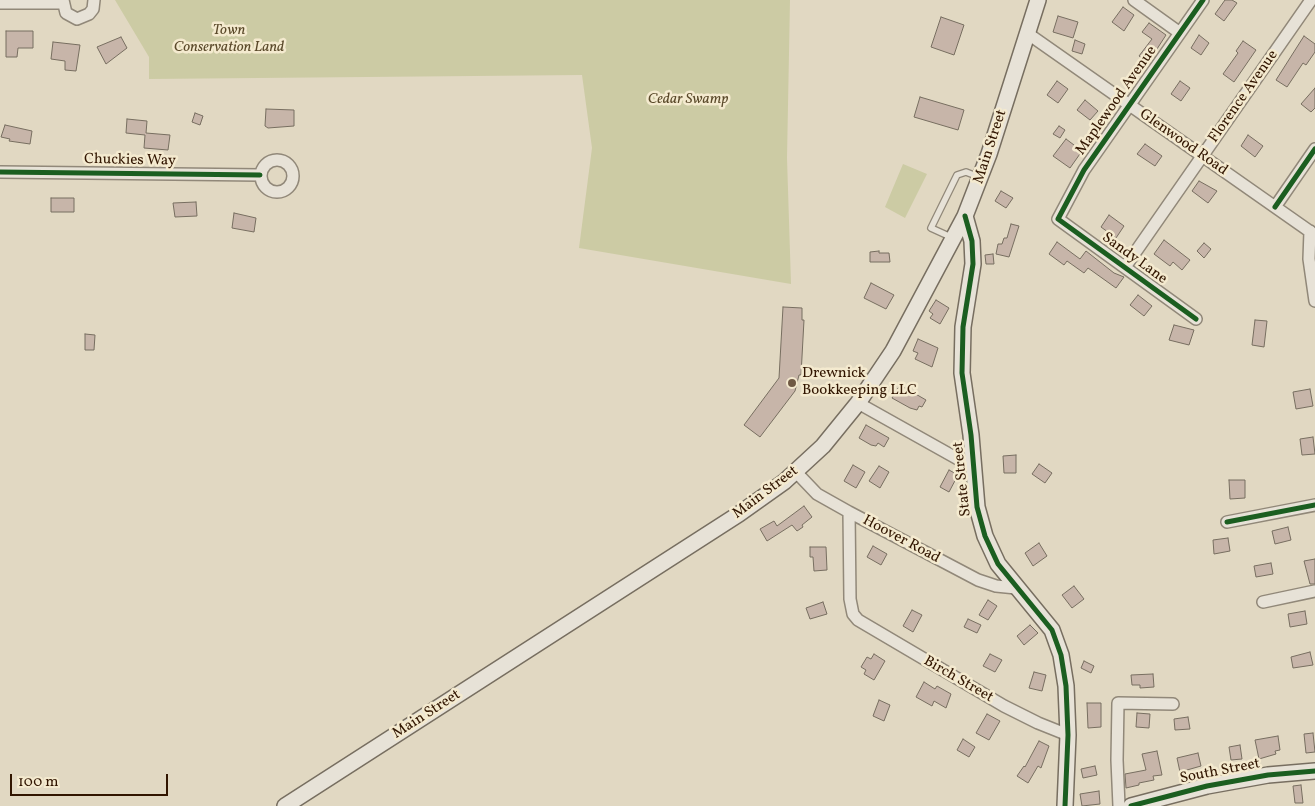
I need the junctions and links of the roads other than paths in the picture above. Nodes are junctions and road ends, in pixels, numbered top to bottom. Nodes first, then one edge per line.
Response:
1 (94, 0) edge
2 (1038, 0) edge
3 (1134, 0) edge
4 (1204, 0) edge
5 (1311, 0) edge
6 (63, 2) edge
7 (0, 3) edge
8 (1027, 33) junction
9 (1180, 33) junction
10 (1131, 106) junction
11 (1315, 149) edge
12 (1204, 156) junction
13 (0, 172) edge
14 (260, 175) dead end
15 (982, 178) junction
16 (1276, 207) junction
17 (965, 216) junction
18 (1058, 219) joint
19 (1312, 233) edge
20 (954, 239) junction
21 (1125, 267) junction
22 (1315, 301) edge
23 (1196, 319) dead end
24 (858, 403) junction
25 (974, 468) junction
26 (796, 472) junction
27 (1315, 505) edge
28 (849, 512) junction
29 (1227, 522) dead end
30 (1016, 588) junction
31 (1315, 592) edge
32 (1263, 602) dead end
33 (1173, 704) dead end
34 (1068, 735) junction
35 (1315, 771) edge
36 (1155, 803) edge
37 (284, 806) edge
38 (1065, 806) edge
39 (1119, 806) edge
40 (1130, 806) edge

1 - 6 street
2 - 8 main road, Main Street
3 - 9 street
4 - 9 street, Maplewood Avenue
5 - 12 street, Florence Avenue
6 - 7 street
8 - 10 street, Glenwood Road
8 - 15 main road, Main Street
9 - 10 street, Maplewood Avenue
10 - 12 street, Glenwood Road
10 - 18 street, Maplewood Avenue
11 - 16 street
12 - 16 street, Glenwood Road
12 - 21 street, Florence Avenue
13 - 14 street, Chuckies Way
15 - 17 main road, Main Street
15 - 20 lane
16 - 19 street, Glenwood Road
17 - 20 main road, Main Street
17 - 25 main road, State Street
18 - 21 street, Sandy Lane
19 - 22 street
20 - 24 main road, Main Street
21 - 23 street, Sandy Lane
24 - 25 street
24 - 26 main road, Main Street
25 - 30 main road, State Street
26 - 28 street, Hoover Road
26 - 37 main road, Main Street
27 - 29 street
28 - 30 street, Hoover Road
28 - 34 street, Birch Street
30 - 34 main road, State Street
31 - 32 street
33 - 39 street
34 - 38 main road, State Street
35 - 36 main road, South Street
36 - 40 main road, South Street

